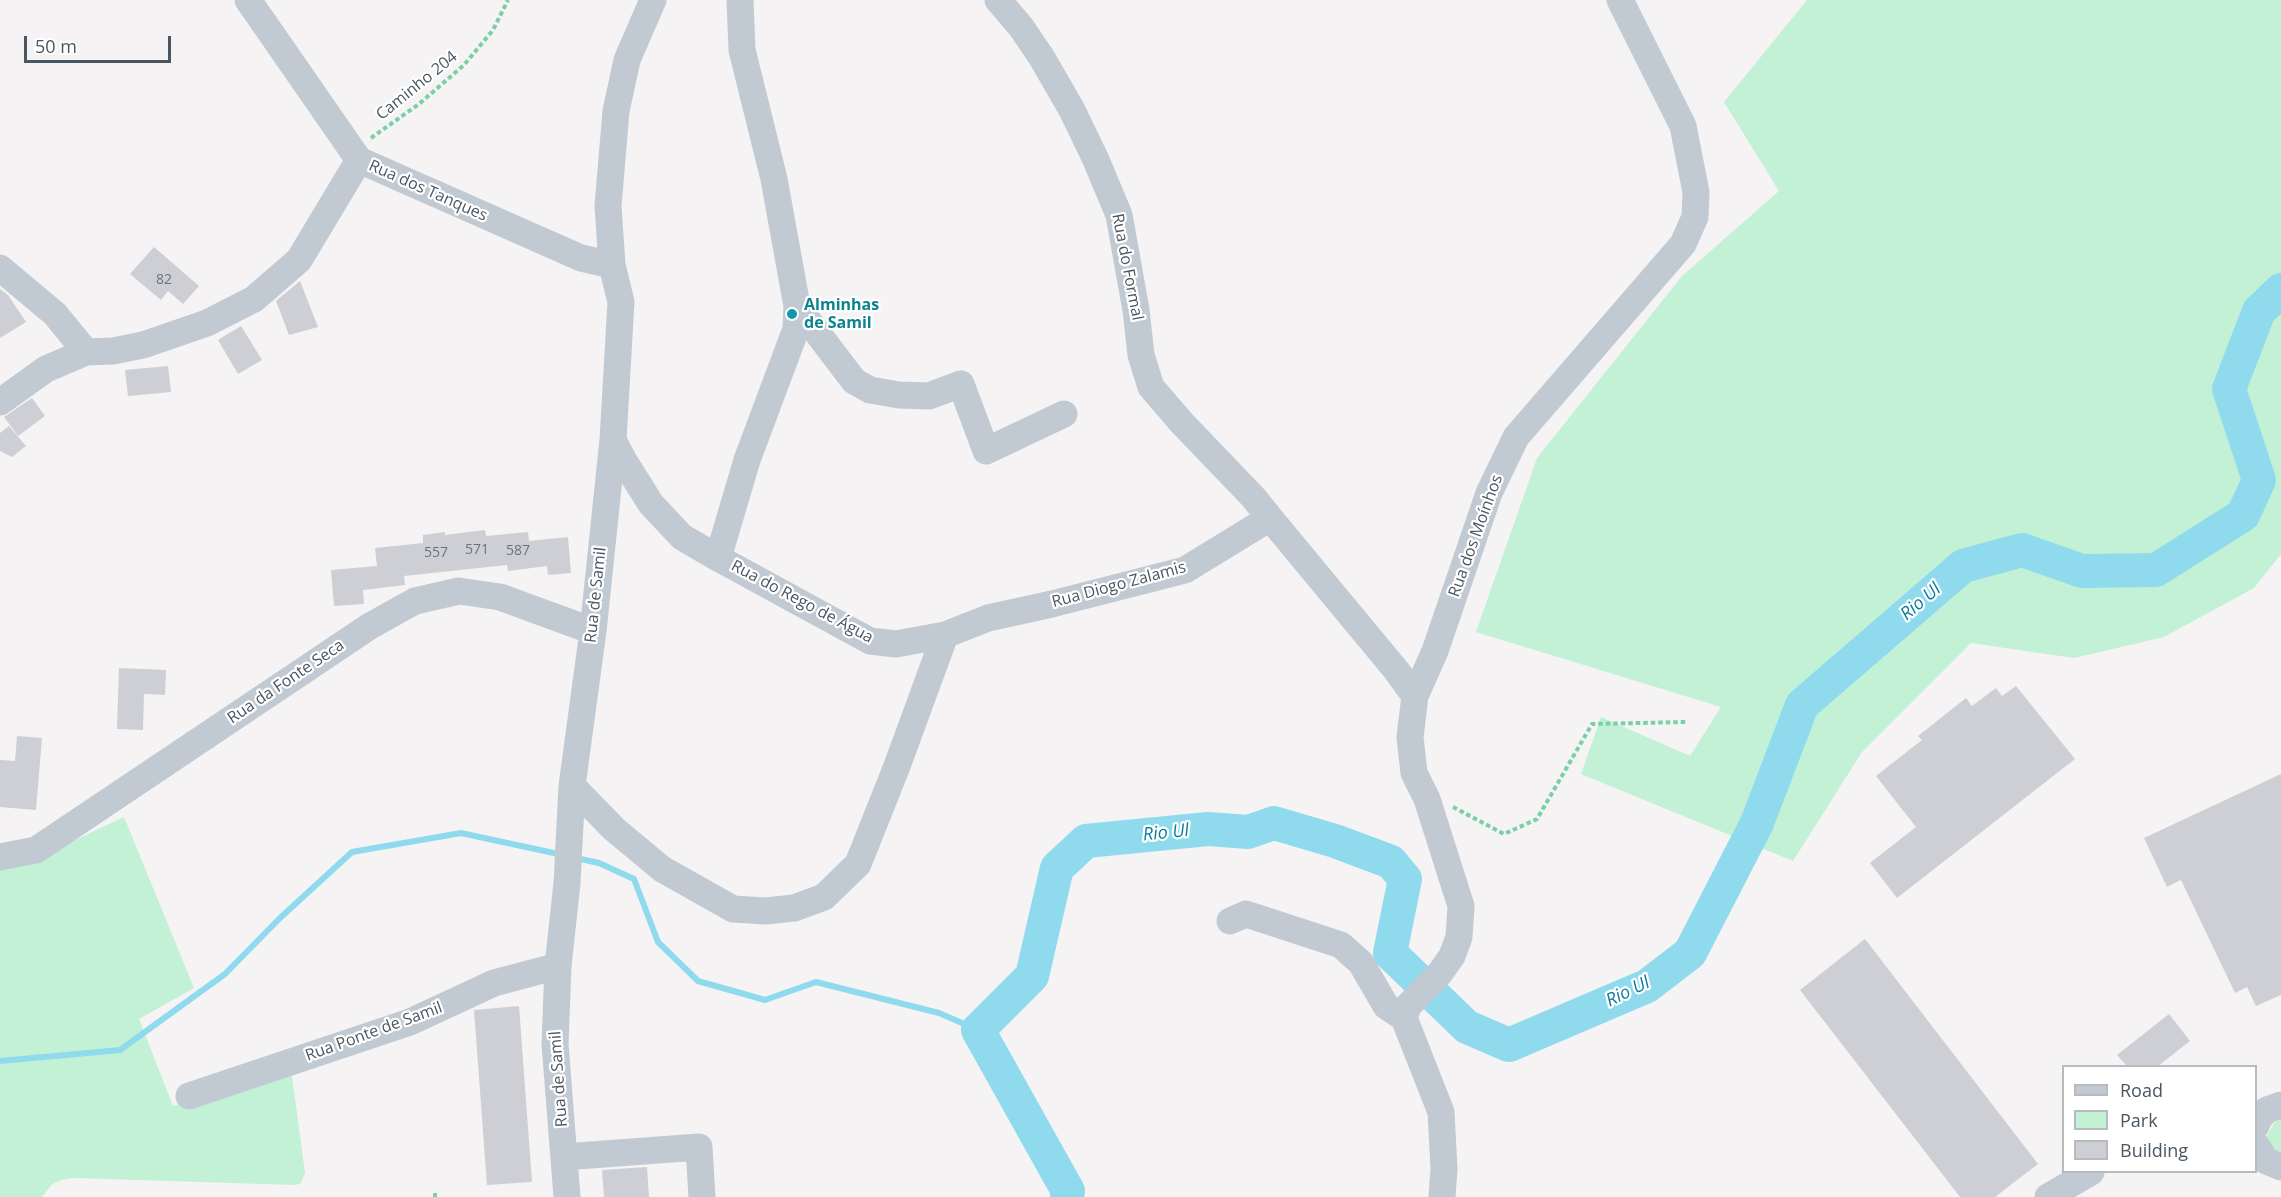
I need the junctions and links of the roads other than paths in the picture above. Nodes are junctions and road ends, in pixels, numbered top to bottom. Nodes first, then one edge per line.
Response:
1 (248, 0) edge
2 (653, 0) edge
3 (740, 0) edge
4 (998, 0) edge
5 (1620, 0) edge
6 (355, 156) junction
7 (612, 265) junction
8 (0, 268) edge
9 (797, 306) junction
10 (86, 352) junction
11 (0, 402) edge
12 (1064, 414) dead end
13 (614, 440) junction
14 (1270, 518) junction
15 (718, 558) junction
16 (592, 631) junction
17 (945, 635) junction
18 (1415, 696) junction
19 (572, 786) junction
20 (0, 857) edge
21 (1230, 921) dead end
22 (558, 966) junction
23 (1422, 994) junction
24 (189, 1096) dead end
25 (564, 1156) junction
26 (2089, 1173) edge
27 (567, 1197) edge
28 (702, 1197) edge
29 (1442, 1197) edge
30 (2048, 1197) edge

1 - 6 street, Rua dos Tanques
2 - 7 street, Rua de Samil
3 - 9 street, Rua do Rego de Água
4 - 14 street, Rua do Formal
5 - 18 street, Rua dos Moínhos
6 - 7 street, Rua dos Tanques
6 - 10 street
7 - 13 street, Rua de Samil
8 - 10 street
9 - 12 street
9 - 15 street, Rua do Rego de Água
10 - 11 street
13 - 15 street
13 - 16 street, Rua de Samil
14 - 17 street, Rua Diogo Zalamis
14 - 18 street
15 - 17 street, Rua do Rego de Água
16 - 19 street, Rua de Samil
16 - 20 street, Rua da Fonte Seca
17 - 19 street
18 - 23 street, Rua dos Moínhos
19 - 22 street, Rua de Samil
21 - 23 street
22 - 24 street, Rua Ponte de Samil
22 - 25 street, Rua de Samil
23 - 29 street
25 - 27 street, Rua de Samil
25 - 28 street
26 - 30 street

